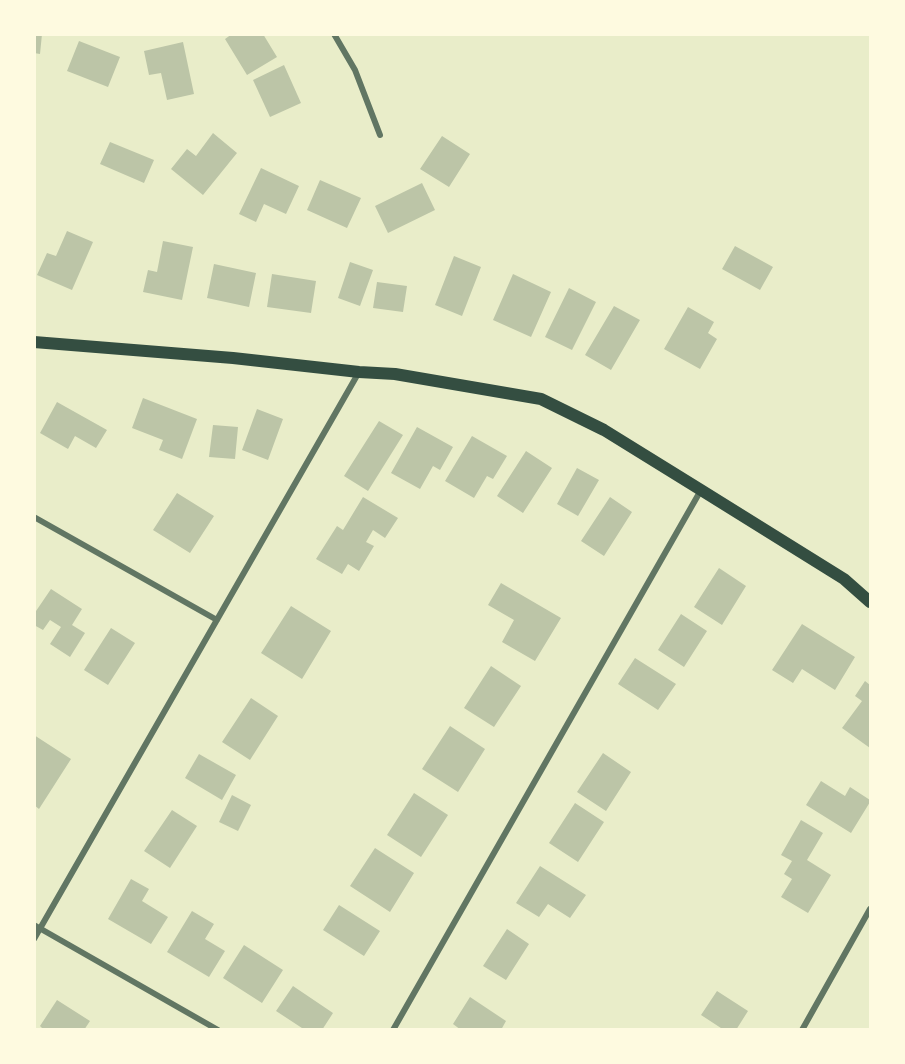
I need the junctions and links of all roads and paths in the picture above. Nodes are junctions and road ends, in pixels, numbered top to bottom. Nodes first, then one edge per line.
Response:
1 (334, 34) edge
2 (380, 135) dead end
3 (34, 342) edge
4 (359, 372) junction
5 (701, 490) junction
6 (34, 517) edge
7 (870, 602) edge
8 (217, 620) junction
9 (870, 909) edge
10 (38, 927) edge
11 (34, 939) edge
12 (218, 1029) edge
13 (393, 1029) edge
14 (802, 1029) edge

1 - 2 street
3 - 4 main road
4 - 5 main road
4 - 8 street
5 - 7 main road
5 - 13 street
6 - 8 street
8 - 10 street
9 - 14 street
10 - 11 street
10 - 12 street

